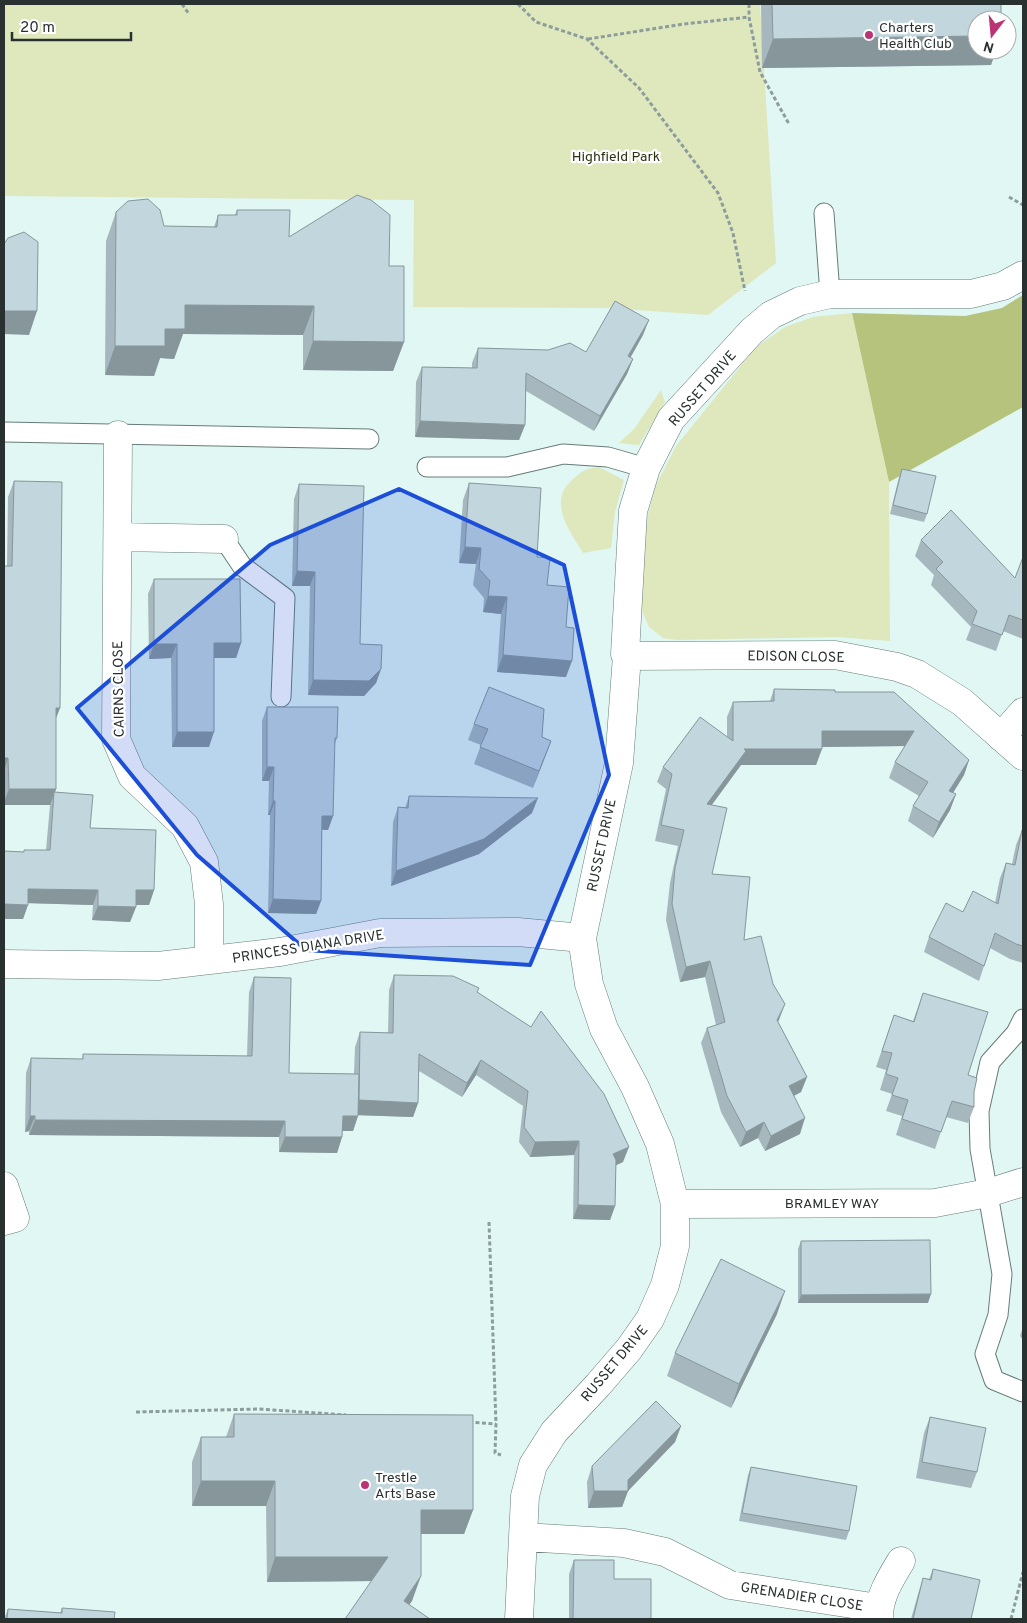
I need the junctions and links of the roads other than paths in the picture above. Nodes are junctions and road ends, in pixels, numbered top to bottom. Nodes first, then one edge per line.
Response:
1 (824, 213) dead end
2 (1023, 275) edge
3 (830, 294) junction
4 (4, 432) edge
5 (118, 434) junction
6 (369, 439) dead end
7 (427, 468) dead end
8 (646, 468) junction
9 (118, 536) junction
10 (224, 539) joint
11 (627, 656) junction
12 (282, 697) dead end
13 (1023, 712) edge
14 (1001, 738) junction
15 (1023, 756) edge
16 (582, 938) junction
17 (209, 960) junction
18 (4, 964) edge
19 (1023, 1019) edge
20 (1023, 1182) edge
21 (4, 1186) edge
22 (988, 1193) junction
23 (675, 1204) junction
24 (4, 1221) edge
25 (1023, 1392) edge
26 (524, 1537) junction
27 (901, 1561) dead end
28 (879, 1614) edge
29 (519, 1619) edge

1 - 3 lane
2 - 3 street, RUSSET DRIVE
3 - 8 street, RUSSET DRIVE
4 - 5 lane
5 - 6 lane
5 - 9 street, CAIRNS CLOSE
7 - 8 lane
8 - 11 street, RUSSET DRIVE
9 - 10 street
9 - 17 street, CAIRNS CLOSE
10 - 12 lane
11 - 14 street, EDISON CLOSE
11 - 16 street, RUSSET DRIVE
13 - 14 street
14 - 15 street, EDISON CLOSE
16 - 17 street, PRINCESS DIANA DRIVE
16 - 23 street, RUSSET DRIVE
17 - 18 street, PRINCESS DIANA DRIVE
19 - 22 lane
20 - 22 street, BRAMLEY WAY
21 - 24 street
22 - 23 street, BRAMLEY WAY
22 - 25 lane
23 - 26 street, RUSSET DRIVE
26 - 28 street, GRENADIER CLOSE
26 - 29 street, RUSSET DRIVE
27 - 28 street, GRENADIER CLOSE

